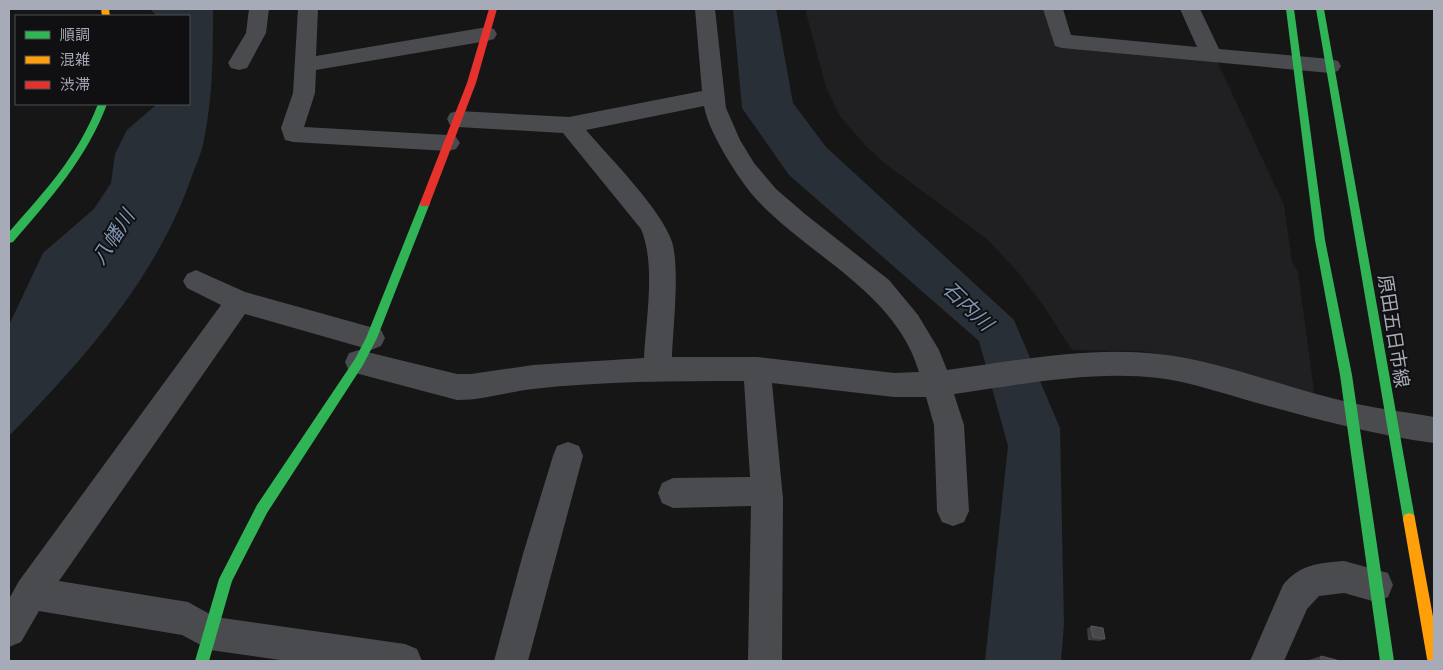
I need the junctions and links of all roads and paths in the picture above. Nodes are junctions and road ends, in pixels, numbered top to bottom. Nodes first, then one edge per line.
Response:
1 (259, 9) edge
2 (308, 9) edge
3 (493, 9) edge
4 (705, 9) edge
5 (1053, 9) edge
6 (1190, 9) edge
7 (1290, 9) edge
8 (1320, 9) edge
9 (487, 34) junction
10 (1211, 55) junction
11 (239, 63) dead end
12 (1297, 63) junction
13 (306, 65) junction
14 (1330, 66) junction
15 (715, 96) junction
16 (102, 105) edge
17 (458, 119) junction
18 (569, 125) junction
19 (448, 144) junction
20 (9, 240) edge
21 (196, 281) dead end
22 (239, 301) junction
23 (365, 350) junction
24 (658, 369) junction
25 (756, 369) junction
26 (944, 383) junction
27 (1352, 416) junction
28 (1391, 423) junction
29 (1434, 430) edge
30 (568, 456) dead end
31 (766, 491) junction
32 (673, 493) dead end
33 (953, 510) dead end
34 (1376, 585) junction
35 (31, 593) junction
36 (9, 630) edge
37 (206, 647) edge
38 (1434, 659) edge
39 (405, 661) edge
40 (511, 661) edge
41 (765, 661) edge
42 (1267, 661) edge
43 (1387, 661) edge

1 - 11 street
2 - 13 street
3 - 9 main road
4 - 15 street
5 - 10 street
6 - 10 street
7 - 12 main road
8 - 14 main road, 原田五日市線
9 - 13 street
9 - 17 main road
10 - 12 street
12 - 14 street
12 - 27 main road
13 - 19 street
14 - 28 main road, 原田五日市線
15 - 18 street
15 - 26 street
16 - 20 main road
17 - 18 street
17 - 19 main road
18 - 24 street
19 - 23 main road
21 - 22 street
22 - 23 street
22 - 35 street
23 - 24 street
23 - 37 main road
24 - 25 street
25 - 26 street
25 - 31 street
26 - 27 street
26 - 33 street
27 - 28 street
27 - 34 main road
28 - 29 street
28 - 38 main road, 原田五日市線
30 - 40 street
31 - 32 street
31 - 41 street
34 - 42 street
34 - 43 main road
35 - 36 street
35 - 37 street
37 - 39 street

